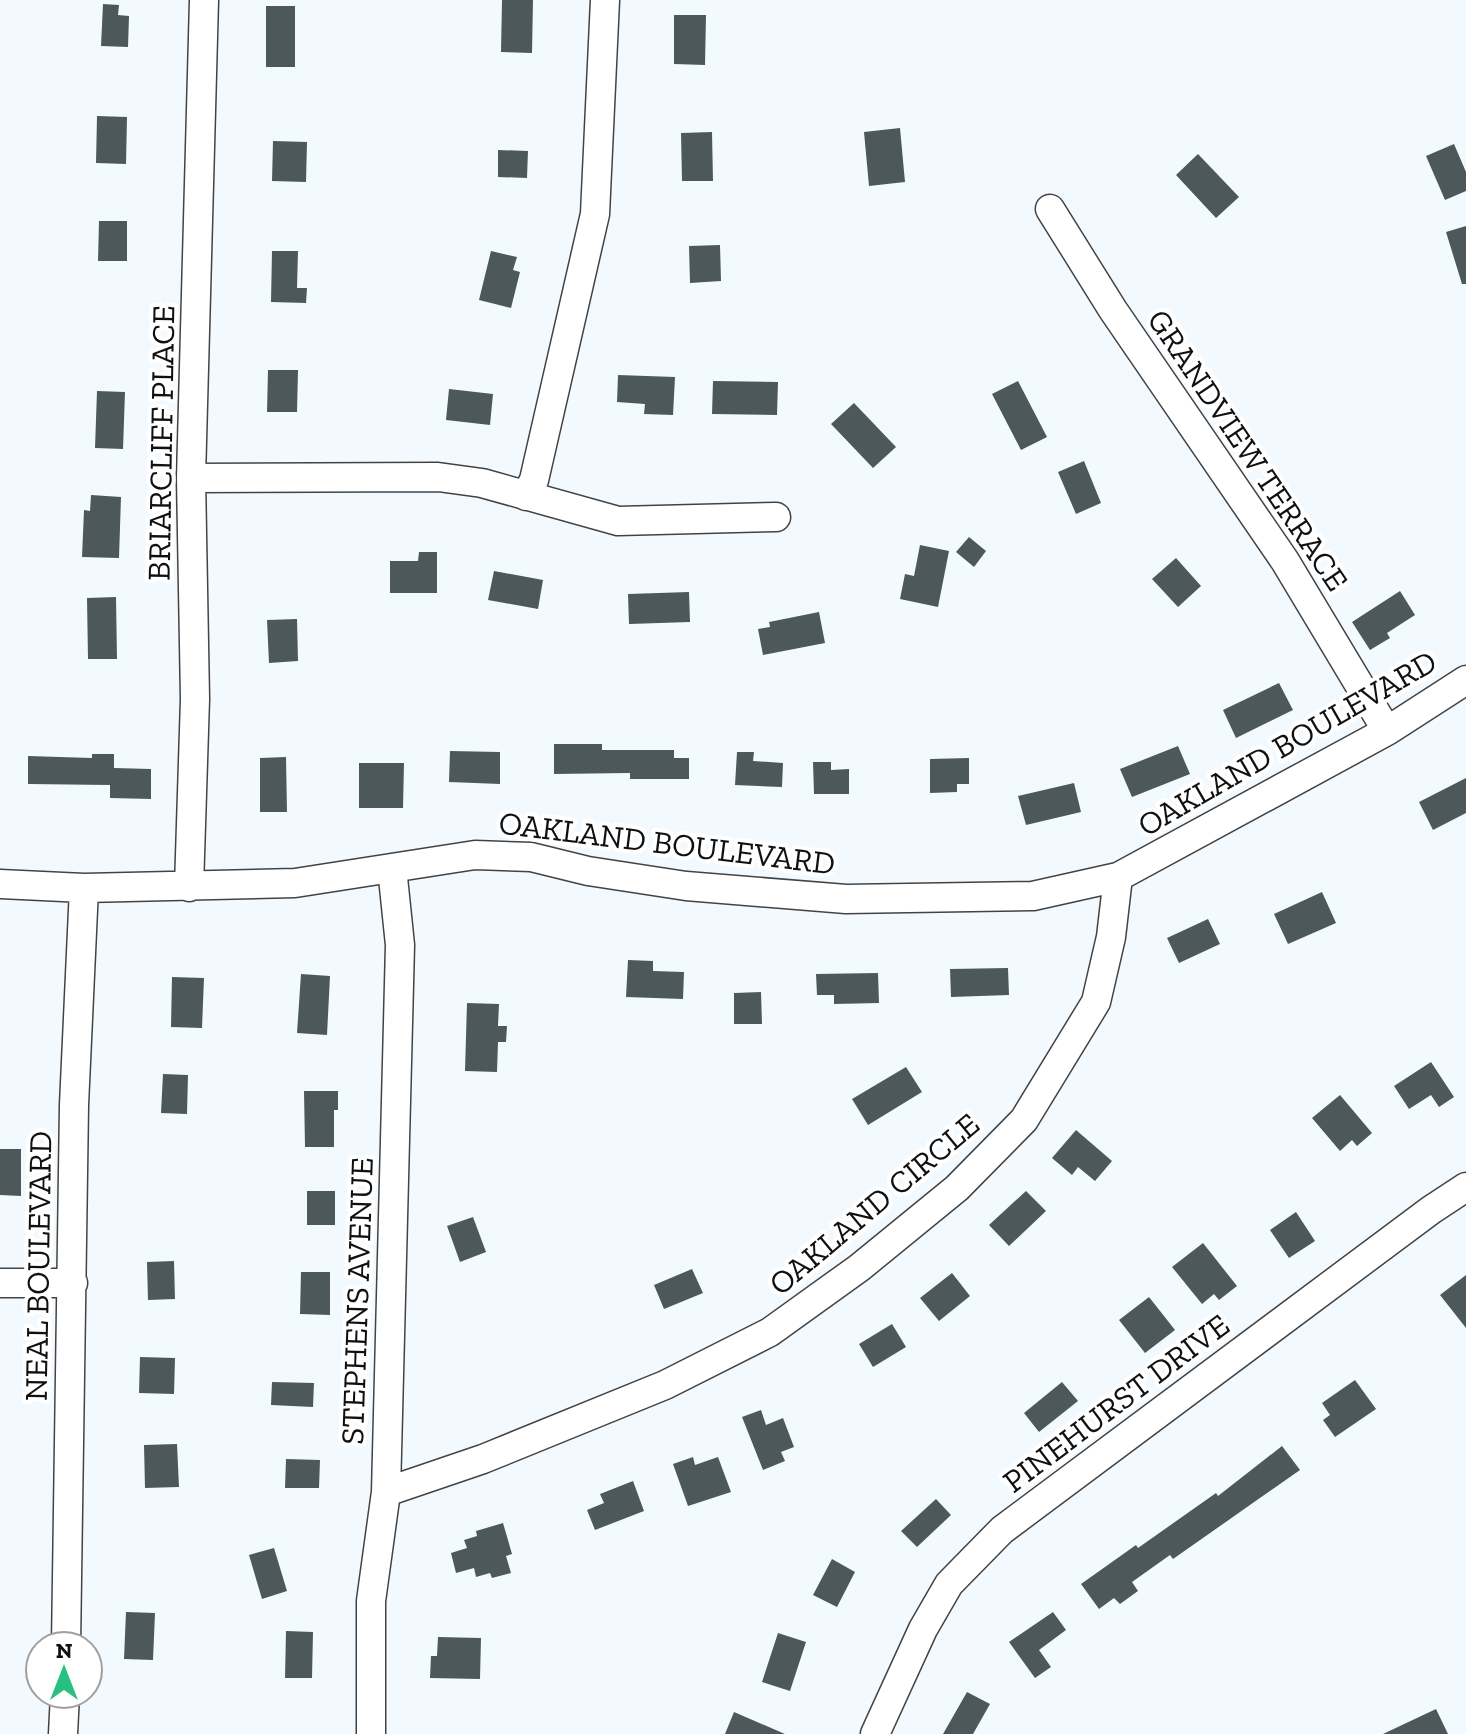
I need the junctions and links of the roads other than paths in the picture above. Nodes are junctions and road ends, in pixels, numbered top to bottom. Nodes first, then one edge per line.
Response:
1 (204, 0) edge
2 (605, 0) edge
3 (1050, 209) dead end
4 (191, 478) junction
5 (526, 496) junction
6 (776, 517) dead end
7 (1466, 680) edge
8 (1387, 731) junction
9 (392, 868) junction
10 (1118, 877) junction
11 (0, 884) edge
12 (189, 887) junction
13 (84, 888) junction
14 (1466, 1187) edge
15 (0, 1283) edge
16 (73, 1283) junction
17 (386, 1492) junction
18 (66, 1630) edge
19 (64, 1710) edge
20 (63, 1734) edge
21 (371, 1734) edge
22 (875, 1734) edge

1 - 4 street, BRIARCLIFF PLACE
2 - 5 street
3 - 8 street, GRANDVIEW TERRACE
4 - 5 street
4 - 12 street, BRIARCLIFF PLACE
5 - 6 street
7 - 8 street, OAKLAND BOULEVARD
8 - 10 street, OAKLAND BOULEVARD
9 - 10 street, OAKLAND BOULEVARD
9 - 12 street, OAKLAND BOULEVARD
9 - 17 street, STEPHENS AVENUE
10 - 17 street, OAKLAND CIRCLE
11 - 13 street, OAKLAND BOULEVARD
12 - 13 street, OAKLAND BOULEVARD
13 - 16 street, NEAL BOULEVARD
14 - 22 street, PINEHURST DRIVE
15 - 16 street
16 - 18 street, NEAL BOULEVARD
17 - 21 street, STEPHENS AVENUE
19 - 20 street

